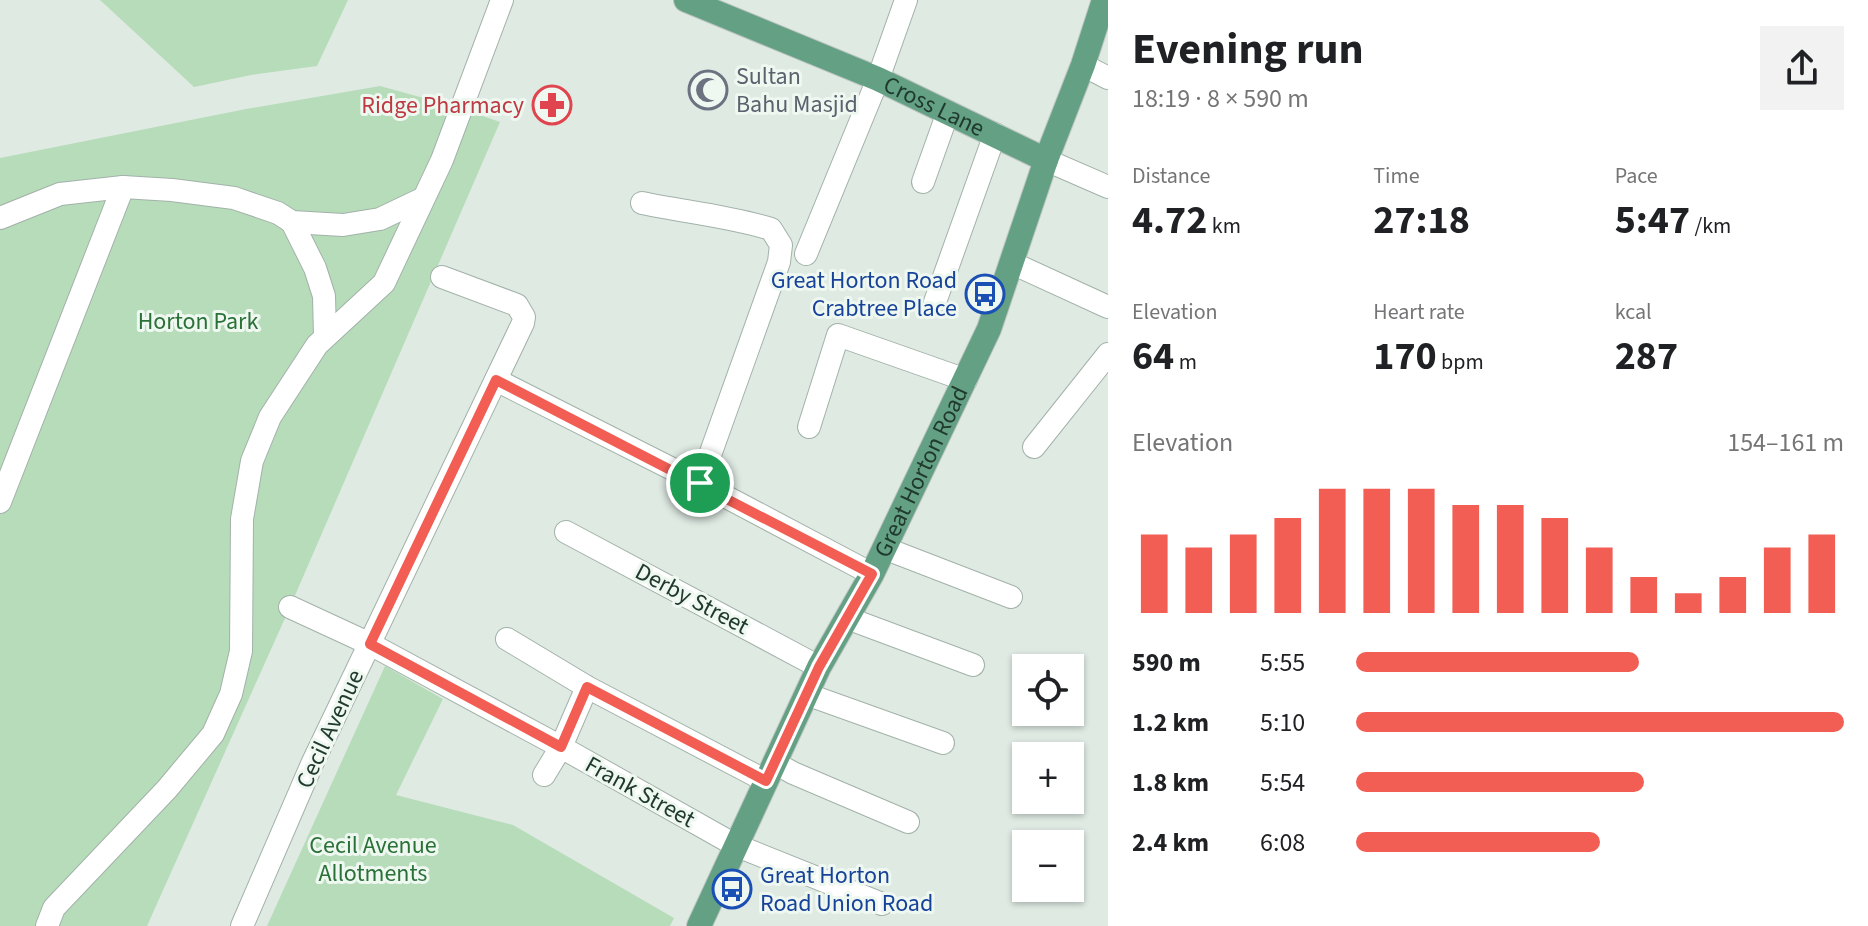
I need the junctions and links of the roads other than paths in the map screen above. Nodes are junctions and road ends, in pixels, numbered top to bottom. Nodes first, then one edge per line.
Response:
1 (502, 0) edge
2 (686, 0) edge
3 (906, 0) edge
4 (1104, 9) edge
5 (1083, 65) junction
6 (1108, 78) edge
7 (878, 79) junction
8 (948, 112) junction
9 (995, 134) junction
10 (1046, 160) junction
11 (923, 182) dead end
12 (123, 187) junction
13 (1108, 187) edge
14 (422, 199) junction
15 (642, 203) dead end
16 (0, 218) edge
17 (292, 222) junction
18 (806, 254) dead end
19 (1012, 263) junction
20 (442, 277) dead end
21 (935, 302) dead end
22 (1108, 307) edge
23 (325, 336) junction
24 (1108, 354) edge
25 (496, 380) junction
26 (966, 380) junction
27 (809, 427) dead end
28 (1034, 447) dead end
29 (700, 483) junction
30 (0, 502) edge
31 (566, 532) dead end
32 (884, 548) junction
33 (872, 574) junction
34 (1011, 597) dead end
35 (290, 607) dead end
36 (847, 618) junction
37 (507, 639) dead end
38 (370, 644) junction
39 (973, 665) dead end
40 (819, 667) junction
41 (587, 687) junction
42 (806, 694) junction
43 (943, 743) dead end
44 (561, 747) junction
45 (771, 772) junction
46 (544, 775) dead end
47 (908, 822) dead end
48 (735, 845) junction
49 (882, 904) dead end
50 (47, 926) edge
51 (242, 926) edge
52 (699, 926) edge

1 - 14 street
2 - 7 main road, Cross Lane
3 - 7 street
4 - 5 main road, Great Horton Road
5 - 6 street
5 - 10 main road, Great Horton Road
7 - 8 main road, Cross Lane
7 - 18 street
8 - 9 main road, Cross Lane
8 - 11 street
9 - 10 main road, Cross Lane
9 - 21 street
10 - 13 street
10 - 19 main road, Great Horton Road
12 - 16 street
12 - 17 street
12 - 30 street
14 - 17 street
14 - 23 street
15 - 29 street
17 - 23 street
19 - 22 street
19 - 26 main road, Great Horton Road
20 - 25 street, Cecil Avenue
23 - 50 street
24 - 28 street
25 - 29 street
25 - 38 street, Cecil Avenue
26 - 27 street
26 - 32 main road, Great Horton Road
29 - 33 street
31 - 40 street, Derby Street
32 - 33 main road, Great Horton Road
32 - 34 street
33 - 36 main road, Great Horton Road
35 - 38 street, Frank Street
36 - 39 street
36 - 40 main road, Great Horton Road
37 - 41 street
38 - 44 street, Frank Street
38 - 51 street, Cecil Avenue
40 - 42 main road, Great Horton Road
41 - 44 street
41 - 45 street
42 - 43 street
42 - 45 main road, Great Horton Road
44 - 46 street
44 - 48 street, Frank Street
45 - 47 street
45 - 48 main road, Great Horton Road
48 - 49 street, Frank Street
48 - 52 main road, Great Horton Road

